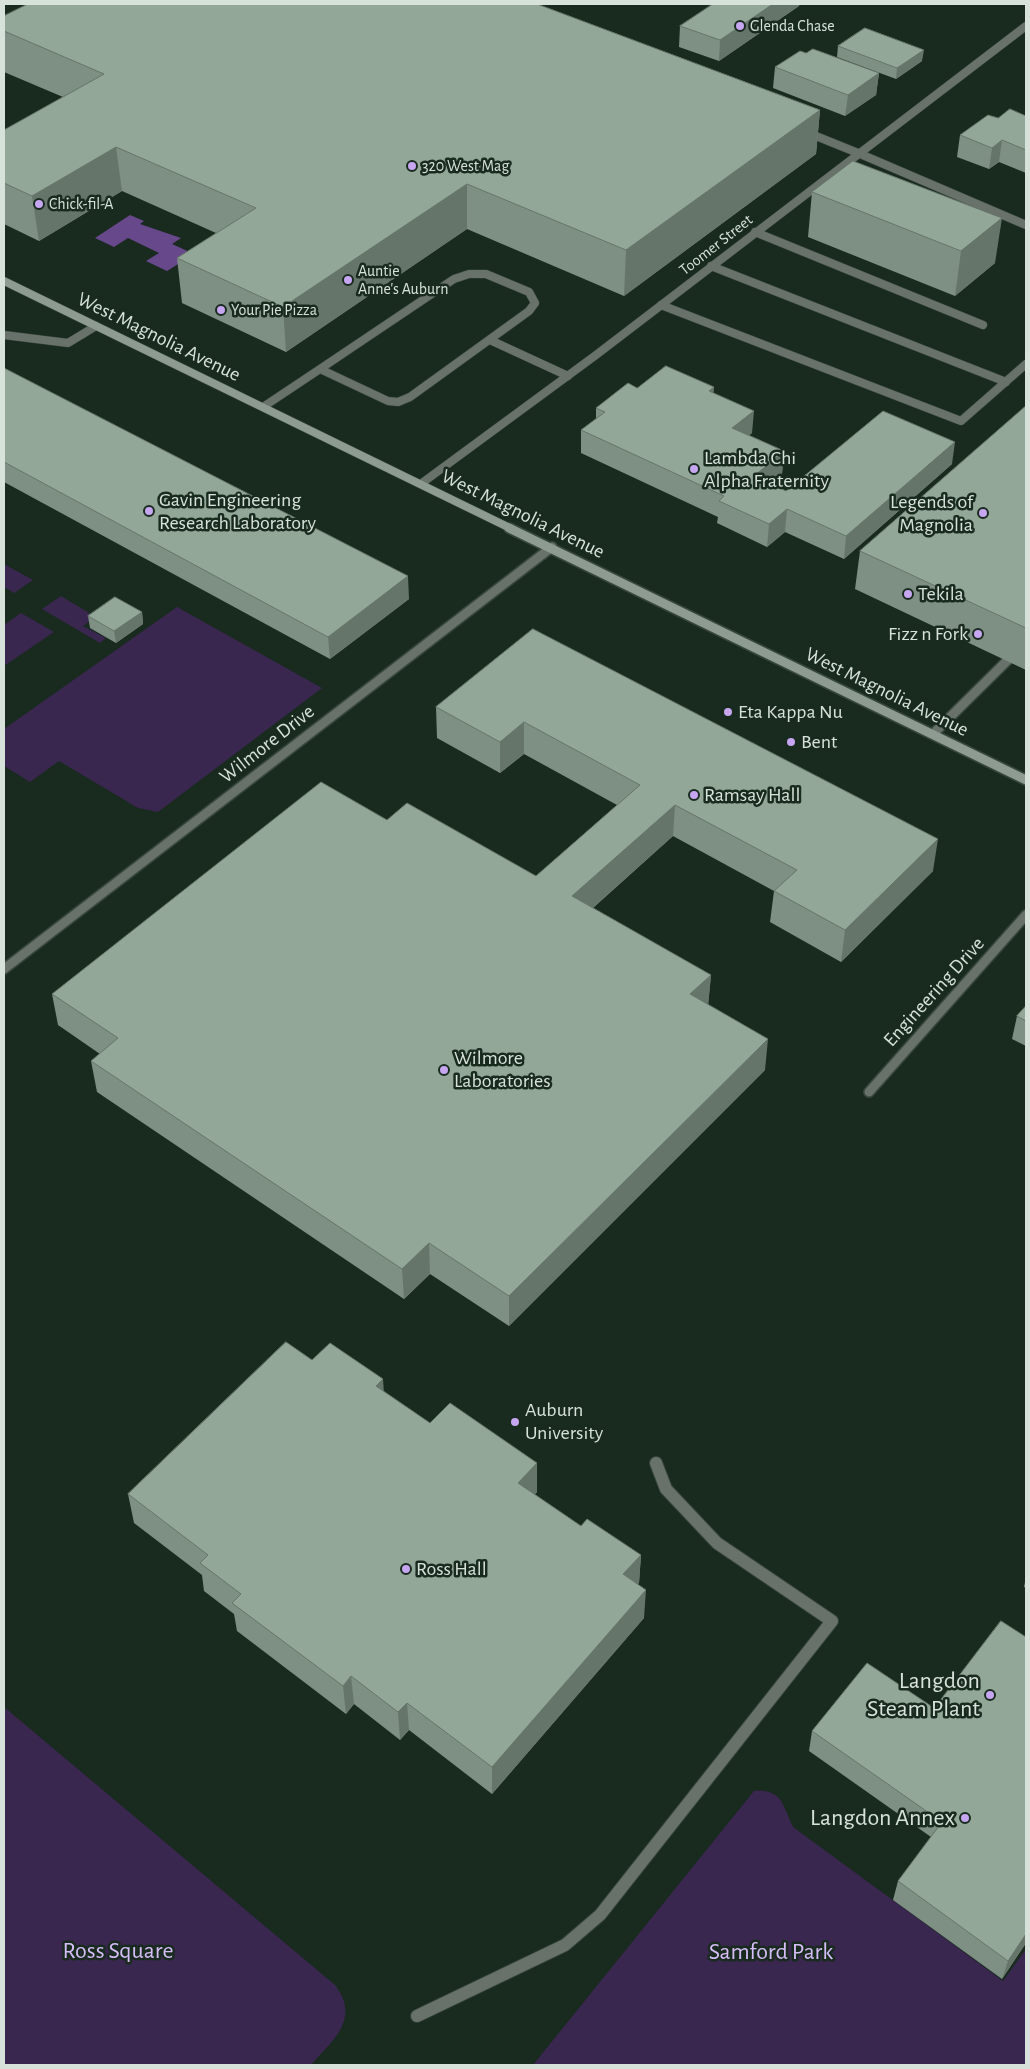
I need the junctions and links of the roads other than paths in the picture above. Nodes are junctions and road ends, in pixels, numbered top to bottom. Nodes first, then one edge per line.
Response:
1 (1026, 26) edge
2 (794, 127) edge
3 (858, 153) junction
4 (1026, 225) edge
5 (755, 232) junction
6 (711, 266) junction
7 (4, 281) edge
8 (661, 305) junction
9 (983, 325) dead end
10 (96, 326) junction
11 (4, 335) edge
12 (490, 340) junction
13 (1026, 364) edge
14 (320, 369) junction
15 (568, 376) junction
16 (1006, 382) junction
17 (263, 407) junction
18 (422, 483) junction
19 (552, 547) junction
20 (1026, 642) edge
21 (933, 734) junction
22 (1026, 780) edge
23 (1026, 916) edge
24 (4, 968) edge
25 (868, 1092) dead end
26 (656, 1463) dead end
27 (417, 2016) dead end

1 - 3 street, Toomer Street
2 - 3 street
3 - 4 street
3 - 5 street, Toomer Street
5 - 6 street, Toomer Street
5 - 9 street
6 - 8 street, Toomer Street
6 - 16 street
7 - 10 street, West Magnolia Avenue
8 - 15 street, Toomer Street
8 - 16 street
10 - 11 street
10 - 17 street, West Magnolia Avenue
12 - 14 street
12 - 14 street
12 - 15 street
13 - 16 street
14 - 17 street
15 - 18 street, Toomer Street
17 - 18 street, West Magnolia Avenue
18 - 19 street, West Magnolia Avenue
19 - 21 street, West Magnolia Avenue
19 - 24 street, Wilmore Drive
20 - 21 street
21 - 22 street, West Magnolia Avenue
23 - 25 street, Engineering Drive
26 - 27 street

